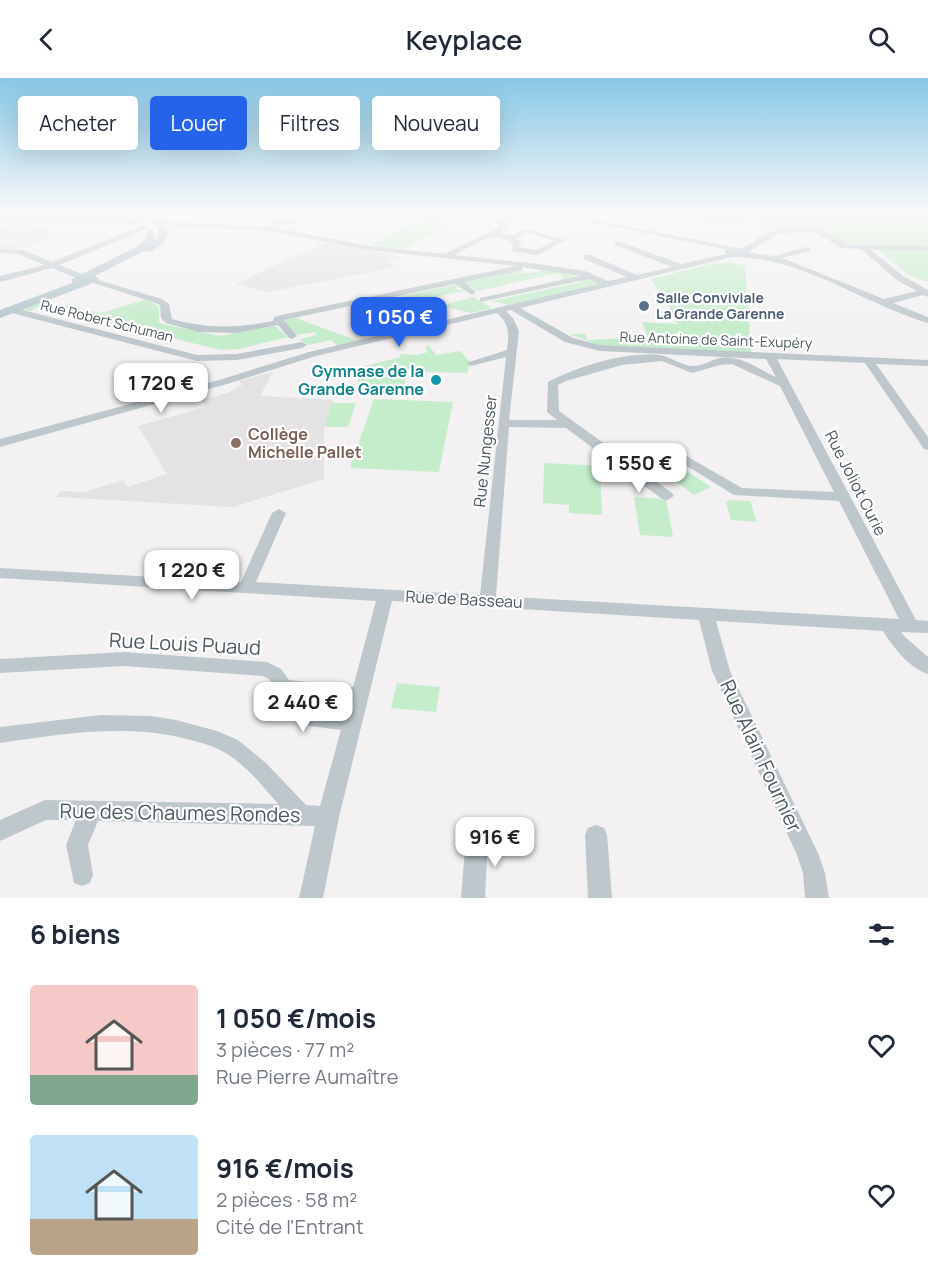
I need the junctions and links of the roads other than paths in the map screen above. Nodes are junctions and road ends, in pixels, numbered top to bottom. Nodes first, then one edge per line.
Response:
1 (21, 252) edge
2 (81, 252) edge
3 (133, 252) edge
4 (141, 252) edge
5 (413, 252) edge
6 (454, 252) edge
7 (641, 252) edge
8 (727, 252) edge
9 (743, 252) edge
10 (749, 252) edge
11 (795, 252) edge
12 (870, 252) edge
13 (730, 253) junction
14 (446, 256) junction
15 (587, 257) dead end
16 (774, 258) junction
17 (530, 265) junction
18 (49, 266) junction
19 (681, 268) junction
20 (590, 276) junction
21 (637, 278) junction
22 (0, 279) edge
23 (85, 279) junction
24 (456, 281) junction
25 (608, 284) junction
26 (926, 293) edge
27 (477, 296) junction
28 (884, 302) junction
29 (506, 309) junction
30 (4, 311) edge
31 (928, 320) edge
32 (279, 322) junction
33 (297, 340) junction
34 (512, 352) junction
35 (314, 354) junction
36 (770, 356) junction
37 (867, 360) junction
38 (471, 363) dead end
39 (928, 363) edge
40 (786, 384) junction
41 (503, 423) junction
42 (569, 424) junction
43 (0, 442) edge
44 (928, 446) edge
45 (628, 467) junction
46 (667, 496) dead end
47 (843, 497) junction
48 (279, 513) dead end
49 (0, 573) edge
50 (246, 586) junction
51 (386, 595) junction
52 (488, 600) junction
53 (706, 613) junction
54 (888, 624) junction
55 (910, 625) junction
56 (928, 627) edge
57 (0, 666) edge
58 (928, 667) edge
59 (325, 692) junction
60 (359, 695) junction
61 (352, 723) junction
62 (0, 735) edge
63 (91, 811) junction
64 (301, 814) junction
65 (328, 817) junction
66 (0, 831) edge
67 (596, 835) dead end
68 (477, 837) dead end
69 (82, 875) dead end
70 (311, 898) edge
71 (473, 898) edge
72 (600, 898) edge
73 (817, 898) edge

1 - 18 street
2 - 18 street
3 - 23 main road
4 - 23 main road
5 - 14 street
6 - 14 street
7 - 19 street
8 - 13 street
9 - 13 street
10 - 16 street
11 - 16 street
12 - 26 street
13 - 19 street
14 - 17 street
15 - 21 street
16 - 28 street
17 - 20 street
17 - 24 street
18 - 22 street
18 - 23 street
19 - 21 street
20 - 25 street
20 - 27 street
21 - 25 street
23 - 30 main road
23 - 32 street
24 - 27 street, Rue Antoine de Saint-Exupéry
24 - 32 street
25 - 29 street
26 - 28 street
27 - 29 street, Rue Antoine de Saint-Exupéry
28 - 31 street
29 - 34 street, Rue Nungesser
29 - 35 street
29 - 36 street, Rue Antoine de Saint-Exupéry
30 - 33 street, Rue Robert Schuman
32 - 33 street
33 - 35 street
34 - 38 street
34 - 41 street, Rue Nungesser
35 - 43 street
36 - 37 street, Rue Antoine de Saint-Exupéry
36 - 40 street, Rue Joliot Curie
37 - 39 street, Rue Antoine de Saint-Exupéry
37 - 44 street
40 - 42 street
40 - 47 street, Rue Joliot Curie
41 - 42 street
41 - 52 street, Rue Nungesser
42 - 45 street
45 - 46 street
45 - 47 street
47 - 55 street, Rue Joliot Curie
48 - 50 street
49 - 50 street, Rue de Basseau
50 - 51 street, Rue de Basseau
51 - 52 street, Rue de Basseau
51 - 60 street
52 - 53 street, Rue de Basseau
53 - 54 street, Rue de Basseau
53 - 73 street, Rue Alain Fournier
54 - 55 street, Rue de Basseau
54 - 58 street
55 - 56 street, Rue de Basseau
57 - 59 street, Rue Louis Puaud
59 - 60 street, Rue Louis Puaud
59 - 61 street
60 - 61 street
61 - 65 street
62 - 64 street
63 - 64 street, Rue des Chaumes Rondes
63 - 66 street, Rue des Chaumes Rondes
63 - 69 street
64 - 65 street, Rue des Chaumes Rondes
65 - 70 street
67 - 72 street
68 - 71 street

